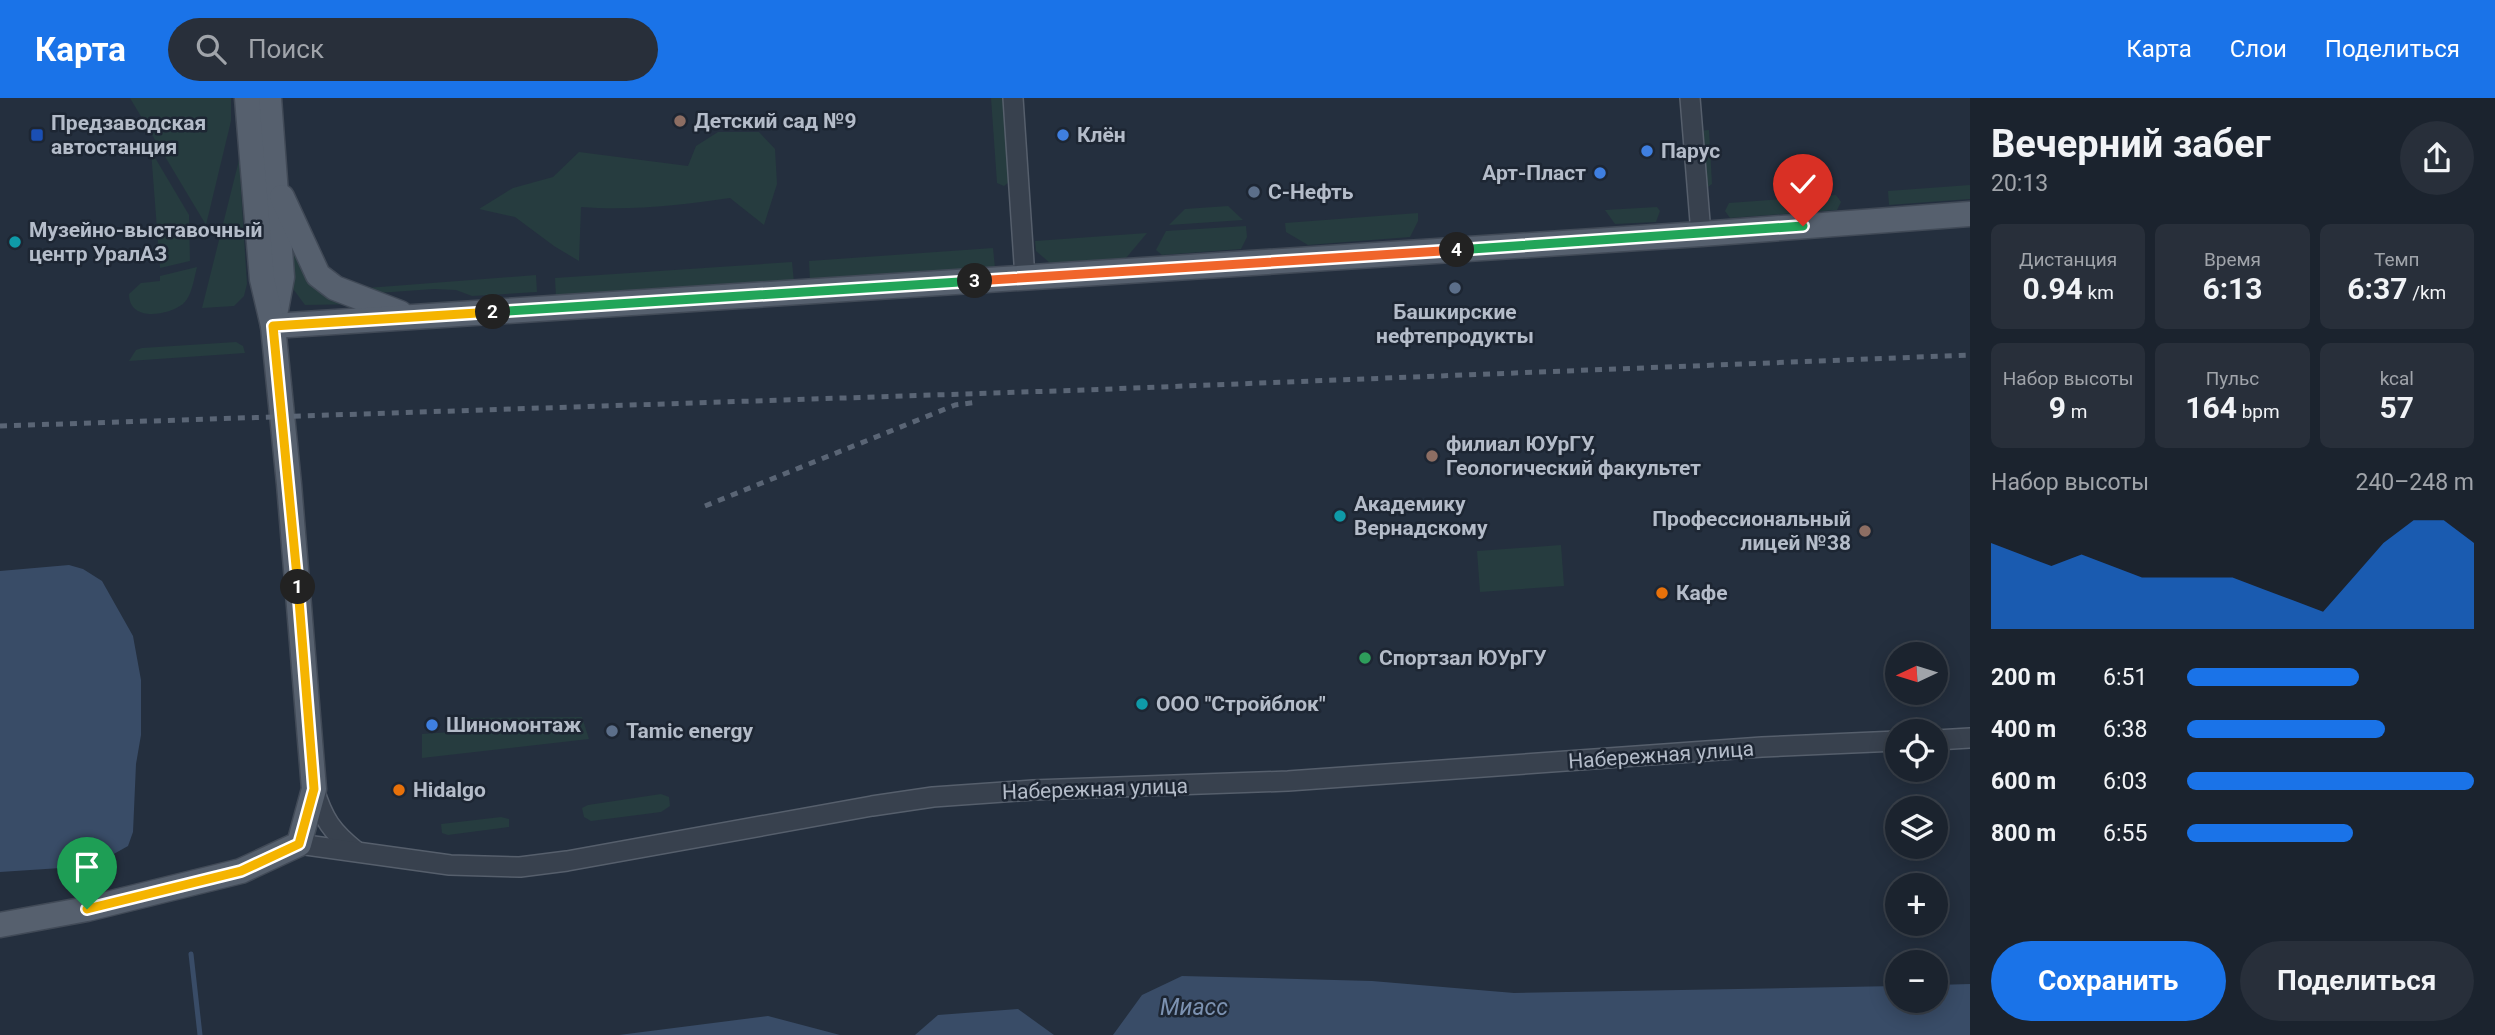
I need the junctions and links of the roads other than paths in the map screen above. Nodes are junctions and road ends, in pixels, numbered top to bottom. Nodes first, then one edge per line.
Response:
1 (247, 98) edge
2 (269, 98) edge
3 (1013, 98) edge
4 (1690, 98) edge
5 (275, 181) junction
6 (1970, 214) edge
7 (1700, 234) junction
8 (1025, 278) junction
9 (411, 317) junction
10 (273, 326) junction
11 (1970, 738) edge
12 (1948, 739) edge
13 (1885, 742) edge
14 (314, 789) junction
15 (299, 844) junction
16 (357, 851) junction
17 (0, 925) edge

1 - 10 main road
2 - 5 main road
3 - 8 street
4 - 7 street
5 - 9 main road
5 - 10 main road
6 - 7 main road
7 - 8 main road
8 - 9 main road
9 - 10 main road
10 - 14 main road
11 - 12 street
13 - 16 street, Набережная улица
14 - 15 main road
14 - 16 street
15 - 16 street, Набережная улица
15 - 17 main road

